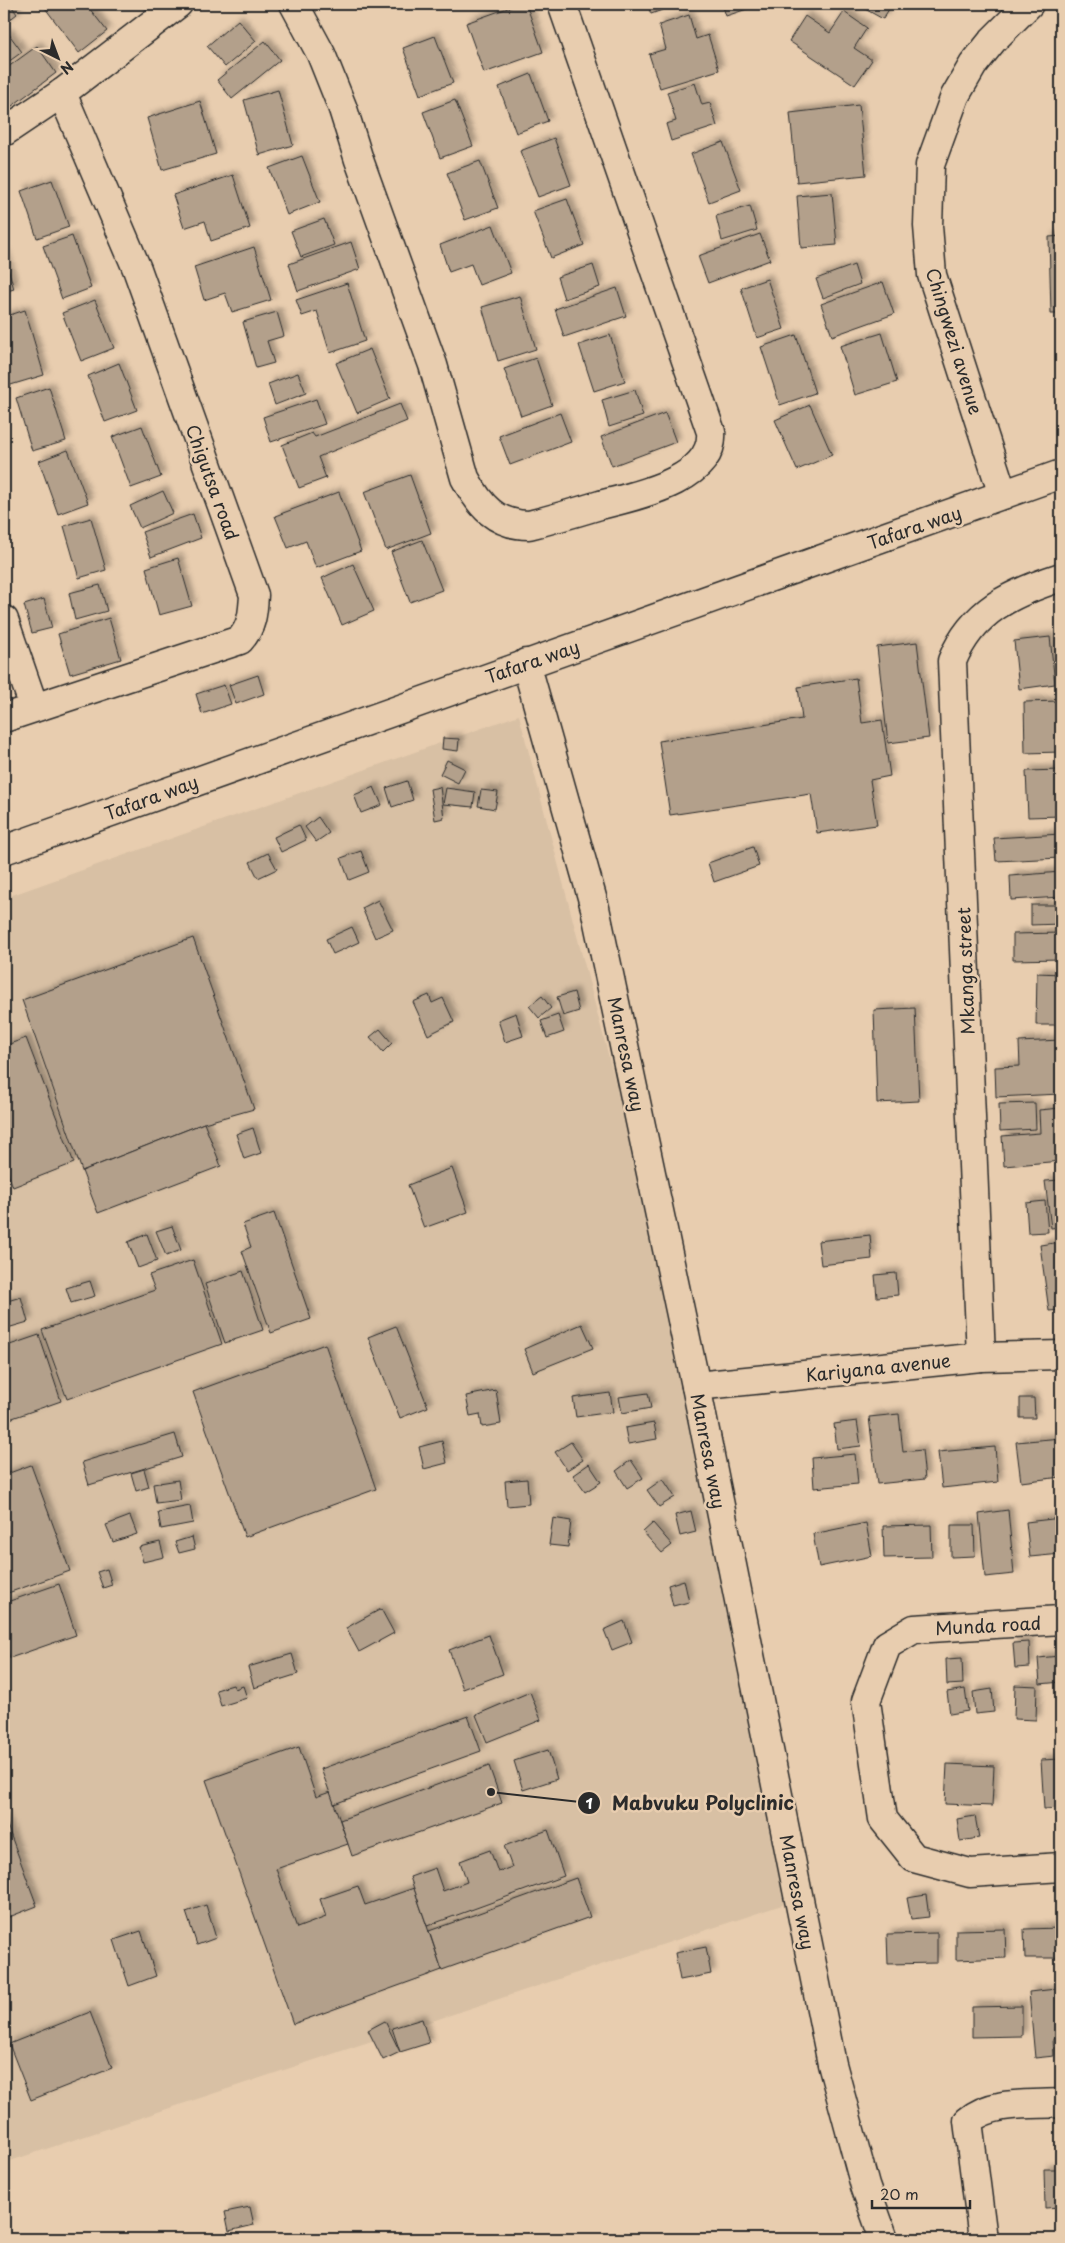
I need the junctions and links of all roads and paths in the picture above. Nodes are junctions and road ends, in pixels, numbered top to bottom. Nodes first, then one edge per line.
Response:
1 (294, 4) edge
2 (562, 4) edge
3 (1029, 4) edge
4 (168, 7) edge
5 (62, 94) junction
6 (4, 132) edge
7 (1061, 474) edge
8 (1003, 495) junction
9 (1061, 577) edge
10 (4, 620) edge
11 (526, 663) junction
12 (34, 708) junction
13 (4, 718) edge
14 (4, 850) edge
15 (1061, 1355) edge
16 (981, 1357) junction
17 (696, 1386) junction
18 (1061, 1620) edge
19 (1061, 1867) edge
20 (1061, 2103) edge
21 (884, 2239) edge
22 (983, 2239) edge

1 - 2 street
3 - 8 street, Chingwezi avenue
4 - 5 street
5 - 6 street
5 - 12 street, Chigutsa road
7 - 8 street, Tafara way
8 - 11 street, Tafara way
9 - 16 street, Mkanga street
10 - 12 street
11 - 14 street, Tafara way
11 - 17 street, Manresa way
12 - 13 street, Chigutsa road
15 - 16 street, Kariyana avenue
16 - 17 street, Kariyana avenue
17 - 21 street, Manresa way
18 - 19 street, Munda road
20 - 22 street

